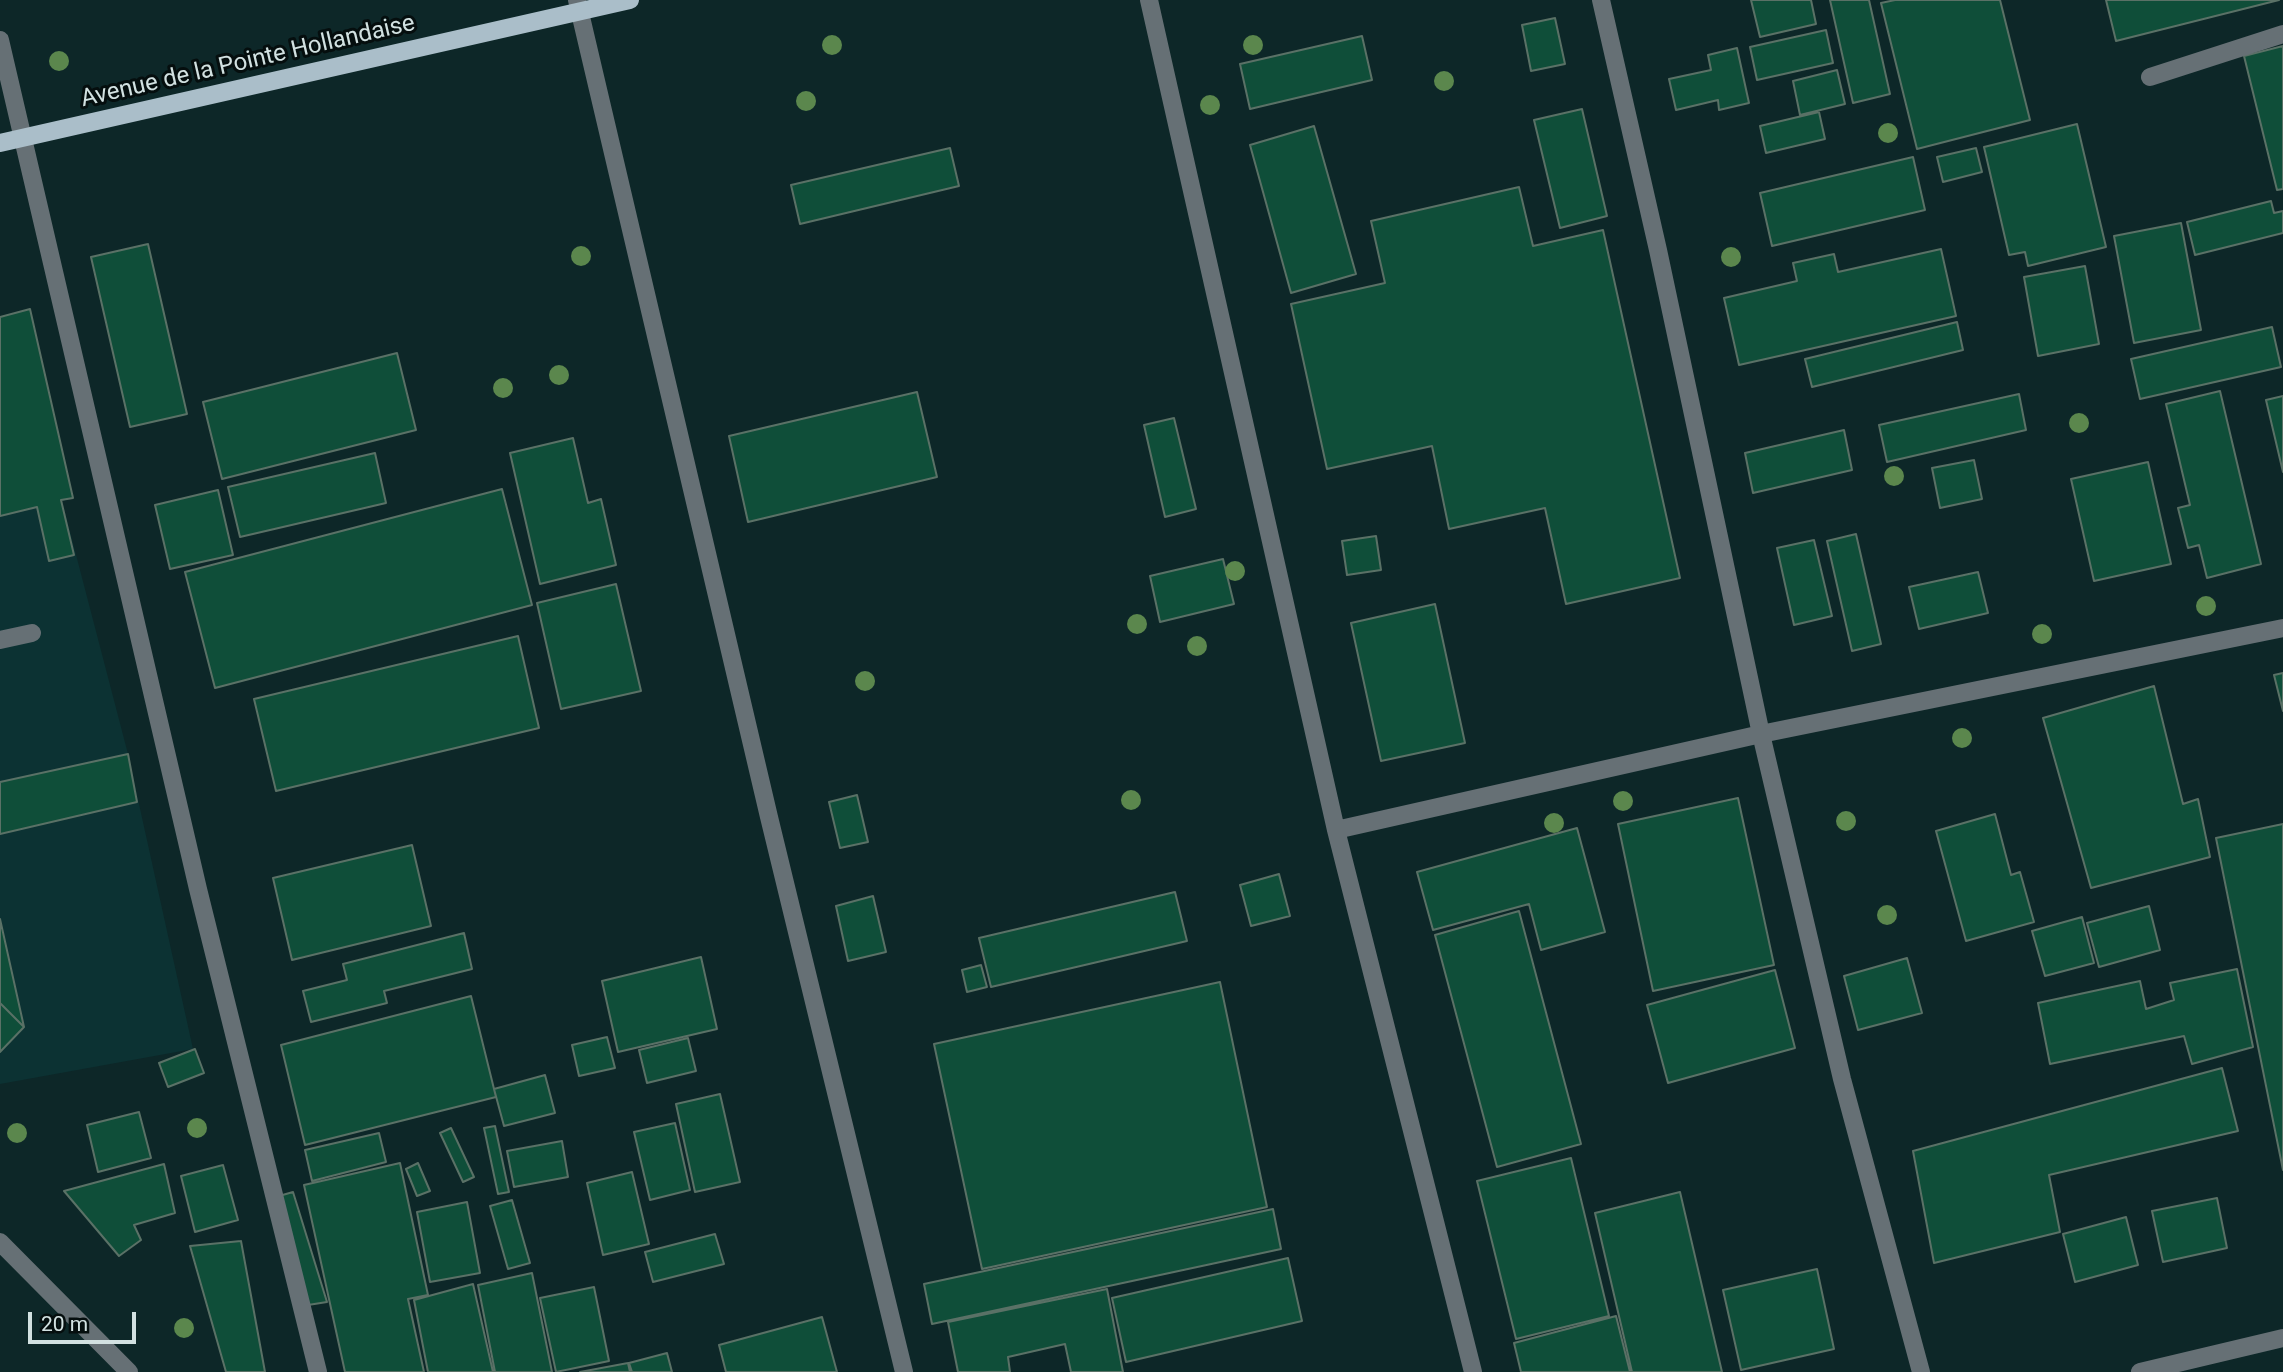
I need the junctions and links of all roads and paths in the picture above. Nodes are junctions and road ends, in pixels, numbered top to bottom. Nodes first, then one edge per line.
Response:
1 (630, 0) edge
2 (1149, 0) edge
3 (1601, 0) edge
4 (578, 6) edge
5 (2283, 34) edge
6 (0, 40) edge
7 (2150, 77) dead end
8 (24, 138) junction
9 (0, 144) edge
10 (2283, 628) edge
11 (32, 633) dead end
12 (0, 640) edge
13 (1761, 734) junction
14 (1336, 830) junction
15 (0, 1242) edge
16 (2283, 1338) edge
17 (129, 1372) edge
18 (318, 1372) edge
19 (904, 1372) edge
20 (1473, 1372) edge
21 (1921, 1372) edge
22 (2143, 1372) edge

1 - 4 main road, Avenue de la Pointe Hollandaise
2 - 14 street
3 - 13 street
4 - 8 main road, Avenue de la Pointe Hollandaise
4 - 19 street
5 - 7 street
6 - 8 street
8 - 9 main road, Avenue de la Pointe Hollandaise
8 - 18 street
10 - 13 street
11 - 12 street
13 - 14 street
13 - 21 street
14 - 20 street
15 - 17 street
16 - 22 street

